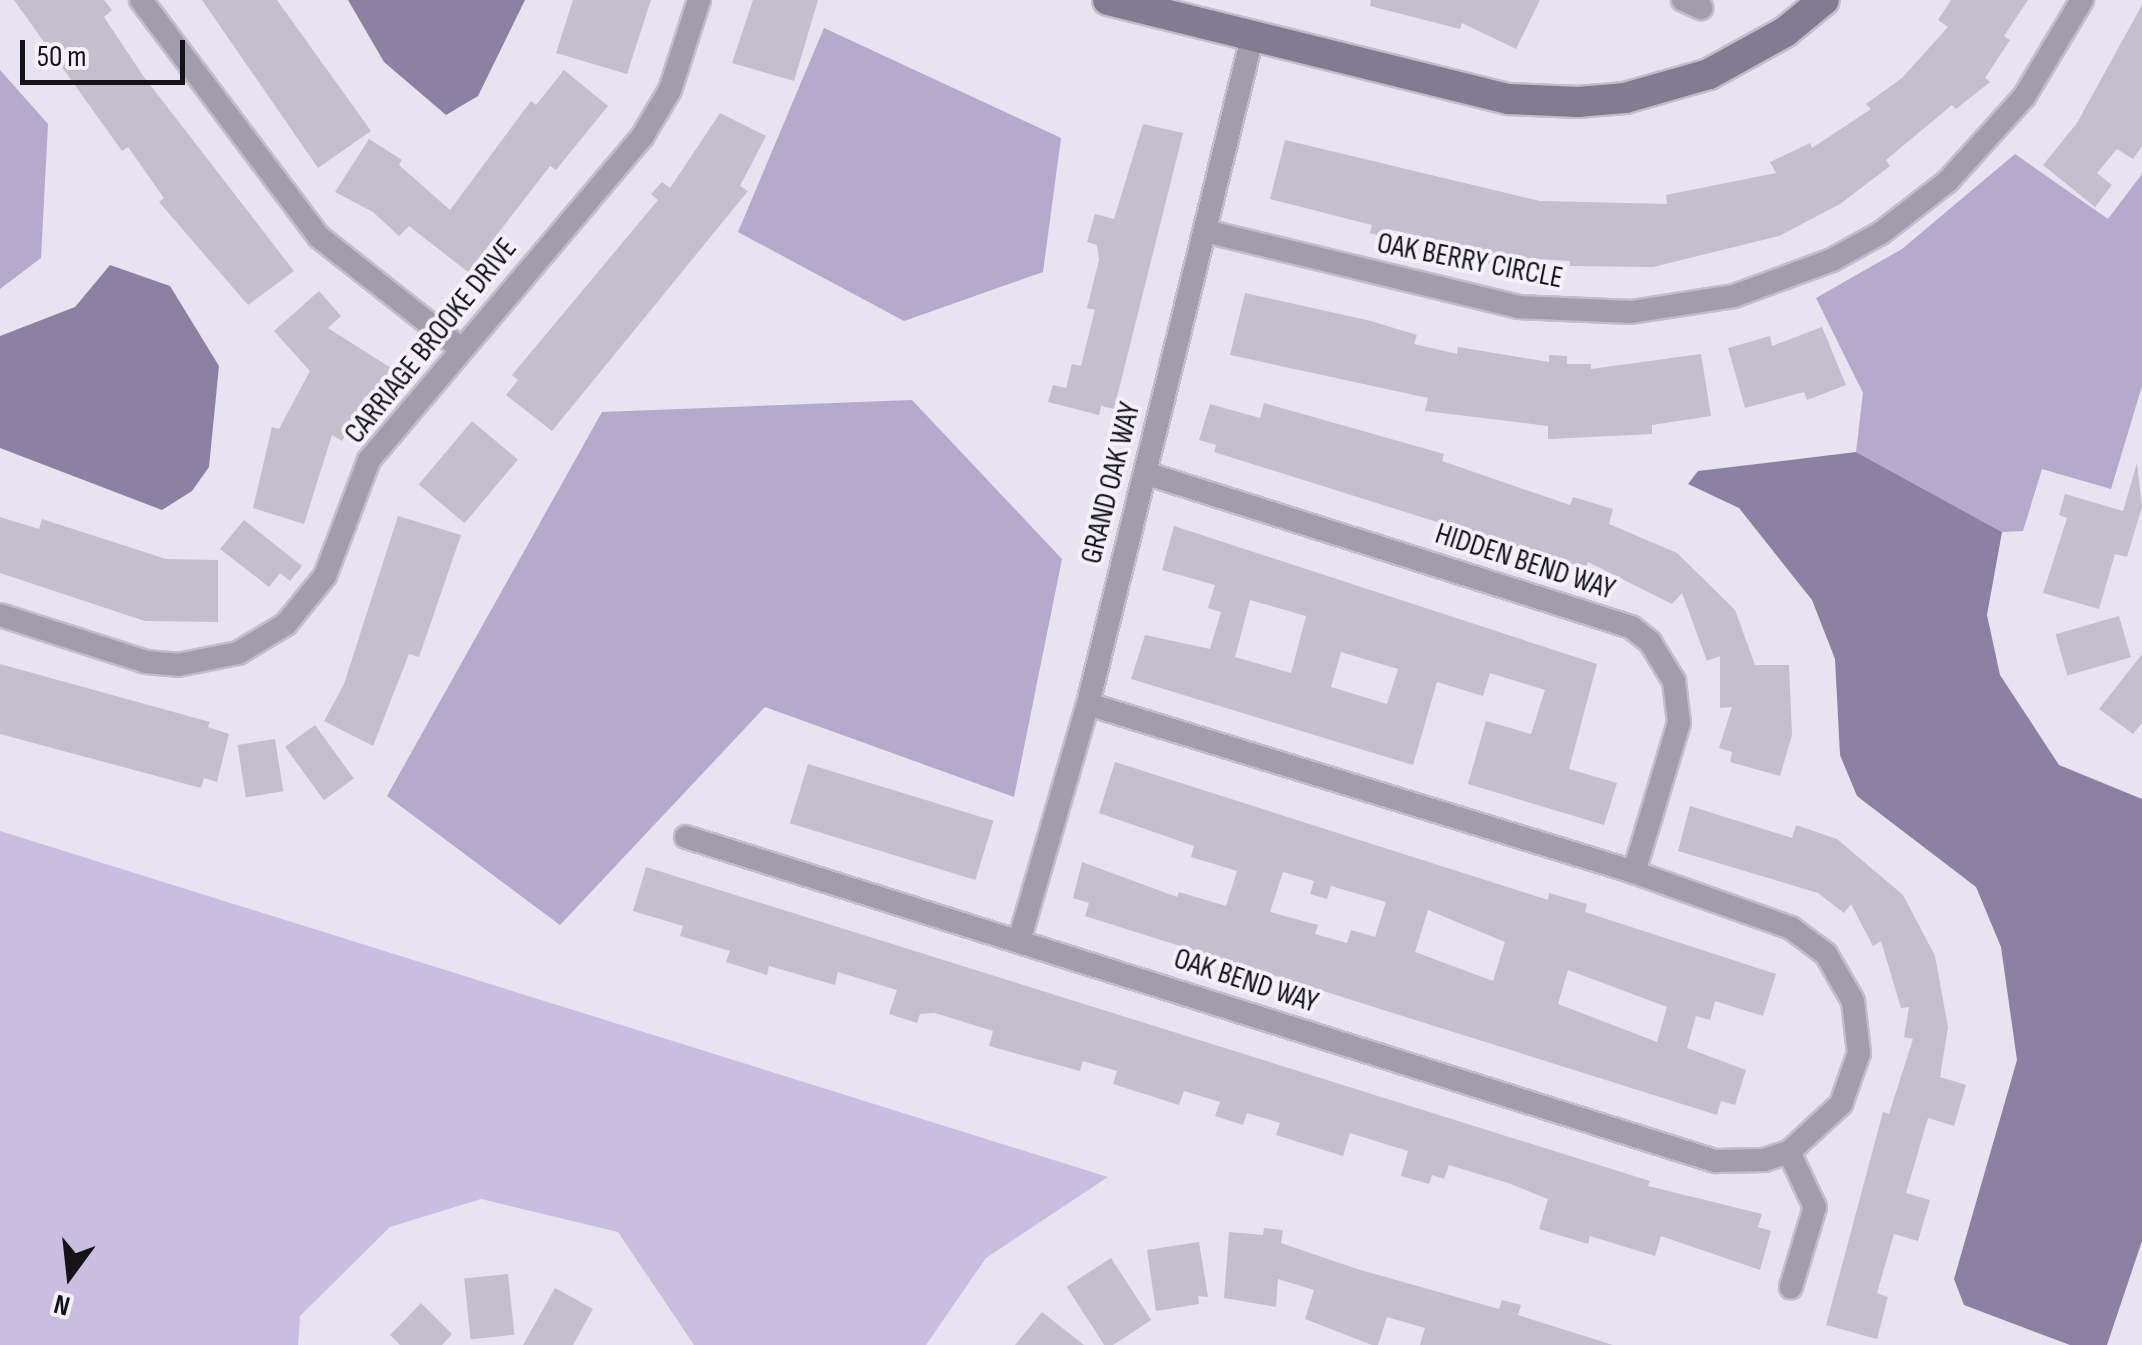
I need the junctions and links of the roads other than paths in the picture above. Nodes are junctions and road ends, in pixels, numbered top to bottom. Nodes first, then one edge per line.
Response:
1 (140, 0) edge
2 (699, 0) edge
3 (1108, 0) edge
4 (1824, 0) edge
5 (2082, 0) edge
6 (1252, 38) junction
7 (1205, 231) junction
8 (459, 347) junction
9 (1145, 473) junction
10 (0, 615) edge
11 (1088, 704) junction
12 (686, 838) dead end
13 (1634, 872) junction
14 (1019, 941) junction
15 (1789, 1152) junction
16 (1791, 1286) dead end

1 - 8 street
2 - 8 street, CARRIAGE BROOKE DRIVE
3 - 6 street
4 - 6 street
5 - 7 street, OAK BERRY CIRCLE
6 - 7 street, GRAND OAK WAY
7 - 9 street, GRAND OAK WAY
8 - 10 street, CARRIAGE BROOKE DRIVE
9 - 11 street, GRAND OAK WAY
9 - 13 street, HIDDEN BEND WAY
11 - 13 street, OAK BEND WAY
11 - 14 street, GRAND OAK WAY
12 - 14 street, OAK BEND WAY
13 - 15 street, OAK BEND WAY
14 - 15 street, OAK BEND WAY
15 - 16 street

